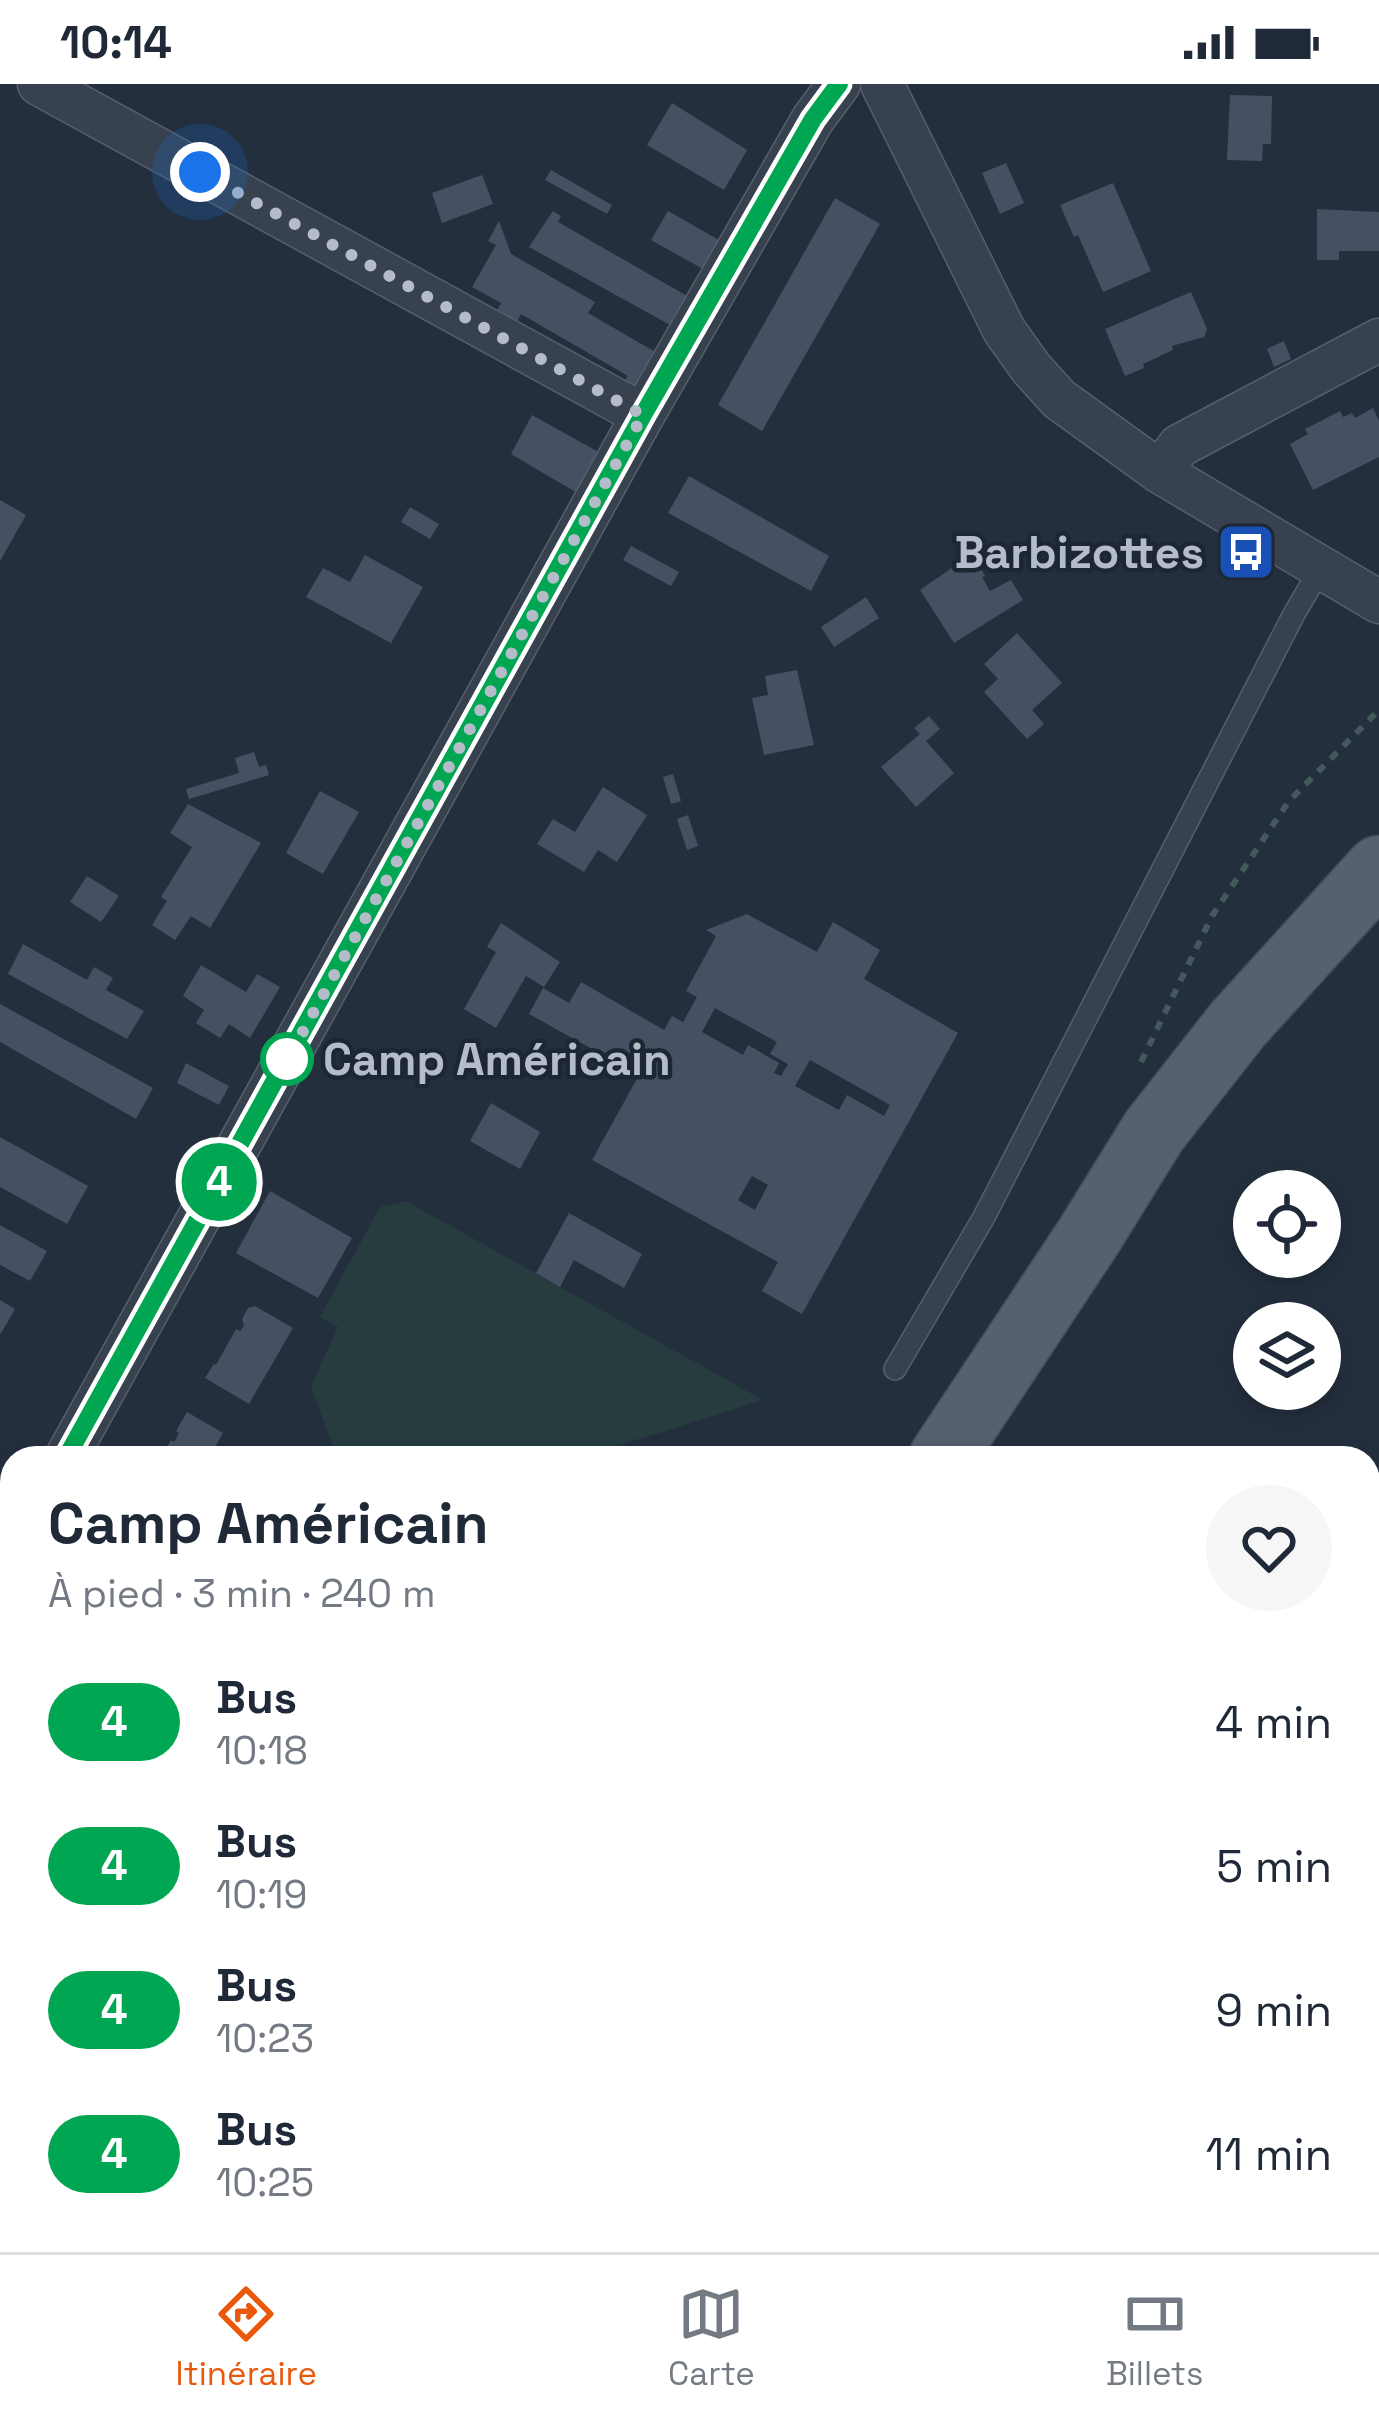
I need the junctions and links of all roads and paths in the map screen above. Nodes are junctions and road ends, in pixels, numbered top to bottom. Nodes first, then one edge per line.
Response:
1 (39, 84) edge
2 (839, 84) edge
3 (882, 84) edge
4 (1379, 340) edge
5 (643, 415) junction
6 (1160, 472) junction
7 (1322, 568) junction
8 (1379, 602) edge
9 (1379, 710) edge
10 (1379, 869) edge
11 (1379, 927) edge
12 (1139, 1065) dead end
13 (1089, 1236) junction
14 (895, 1369) dead end
15 (73, 1446) edge
16 (950, 1446) edge

1 - 5 street
2 - 5 street
3 - 6 street
4 - 6 street
5 - 15 street
6 - 7 street
7 - 8 street
7 - 14 lane
9 - 12 path
10 - 13 main road
11 - 13 main road
13 - 16 main road

